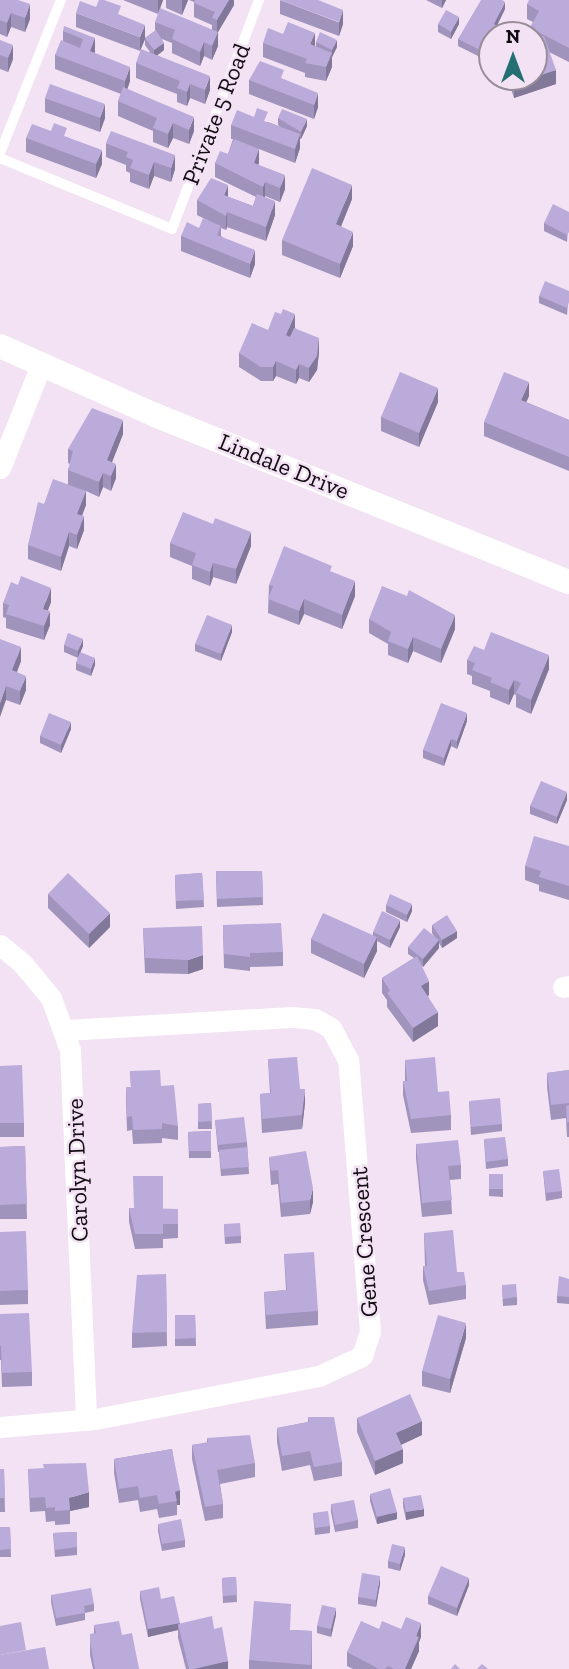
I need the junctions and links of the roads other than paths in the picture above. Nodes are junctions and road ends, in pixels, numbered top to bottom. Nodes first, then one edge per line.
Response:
1 (61, 0) edge
2 (259, 0) edge
3 (0, 153) edge
4 (0, 158) edge
5 (0, 346) edge
6 (41, 365) junction
7 (0, 467) edge
8 (569, 582) edge
9 (0, 945) edge
10 (65, 1030) junction
11 (86, 1420) junction
12 (0, 1427) edge

1 - 3 lane
2 - 4 lane, Private 5 Road
5 - 6 street, Lindale Drive
6 - 7 street
6 - 8 street, Lindale Drive
9 - 10 street, Carolyn Drive
10 - 11 street, Carolyn Drive
10 - 11 street, Gene Crescent
11 - 12 street, Gene Crescent

